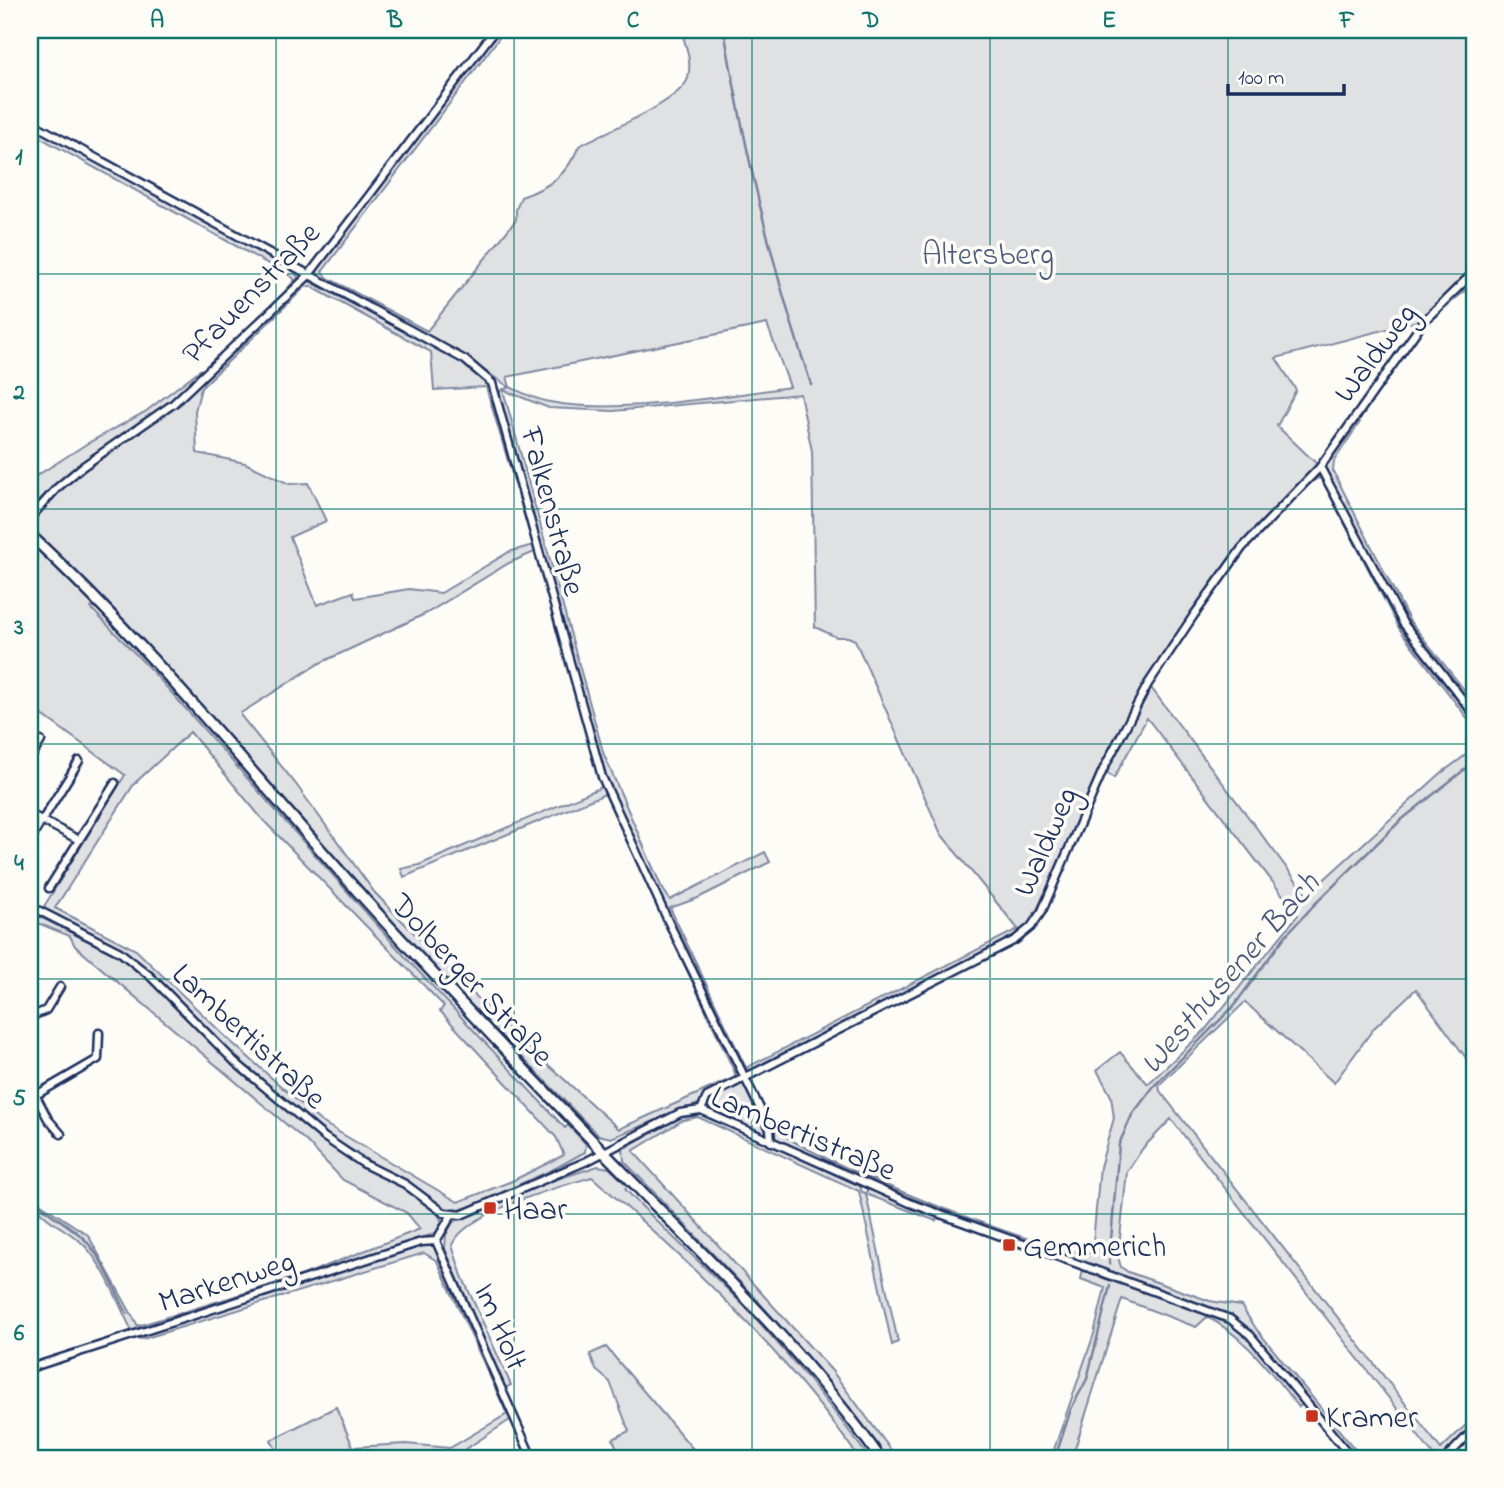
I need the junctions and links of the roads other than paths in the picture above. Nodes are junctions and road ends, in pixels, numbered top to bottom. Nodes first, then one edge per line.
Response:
1 (495, 30) edge
2 (30, 122) edge
3 (1474, 272) edge
4 (308, 276) junction
5 (1320, 467) junction
6 (30, 518) edge
7 (30, 535) edge
8 (1474, 714) edge
9 (41, 741) dead end
10 (30, 759) edge
11 (79, 761) dead end
12 (115, 783) dead end
13 (30, 814) edge
14 (42, 820) junction
15 (30, 839) edge
16 (79, 840) junction
17 (50, 888) dead end
18 (30, 906) edge
19 (60, 987) dead end
20 (30, 1017) edge
21 (99, 1033) dead end
22 (744, 1077) junction
23 (30, 1085) edge
24 (36, 1095) junction
25 (701, 1110) junction
26 (61, 1134) dead end
27 (771, 1142) junction
28 (604, 1152) junction
29 (451, 1216) junction
30 (436, 1241) junction
31 (30, 1368) edge
32 (1474, 1429) edge
33 (532, 1458) edge
34 (880, 1458) edge
35 (1352, 1458) edge
36 (1446, 1458) edge

1 - 4 street, Pfauenstraße
2 - 4 street, Falkenstraße
3 - 5 street, Waldweg
4 - 6 street, Pfauenstraße
4 - 22 street, Falkenstraße
5 - 8 street
5 - 22 street, Waldweg
7 - 28 main road, Dolberger Straße
9 - 10 street
11 - 14 street
12 - 16 street
13 - 14 street
14 - 15 street
14 - 16 street
16 - 17 street
18 - 29 street, Lambertistraße
19 - 20 street
21 - 24 street
22 - 25 street, Waldweg
22 - 27 street, Falkenstraße
23 - 24 street
24 - 26 street
25 - 27 street, Lambertistraße
25 - 28 street, Lambertistraße
27 - 35 street, Lambertistraße
28 - 29 street, Lambertistraße
28 - 34 main road, Dolberger Straße
29 - 30 street
30 - 31 street, Markenweg
30 - 33 street, Im Holt
32 - 36 street

